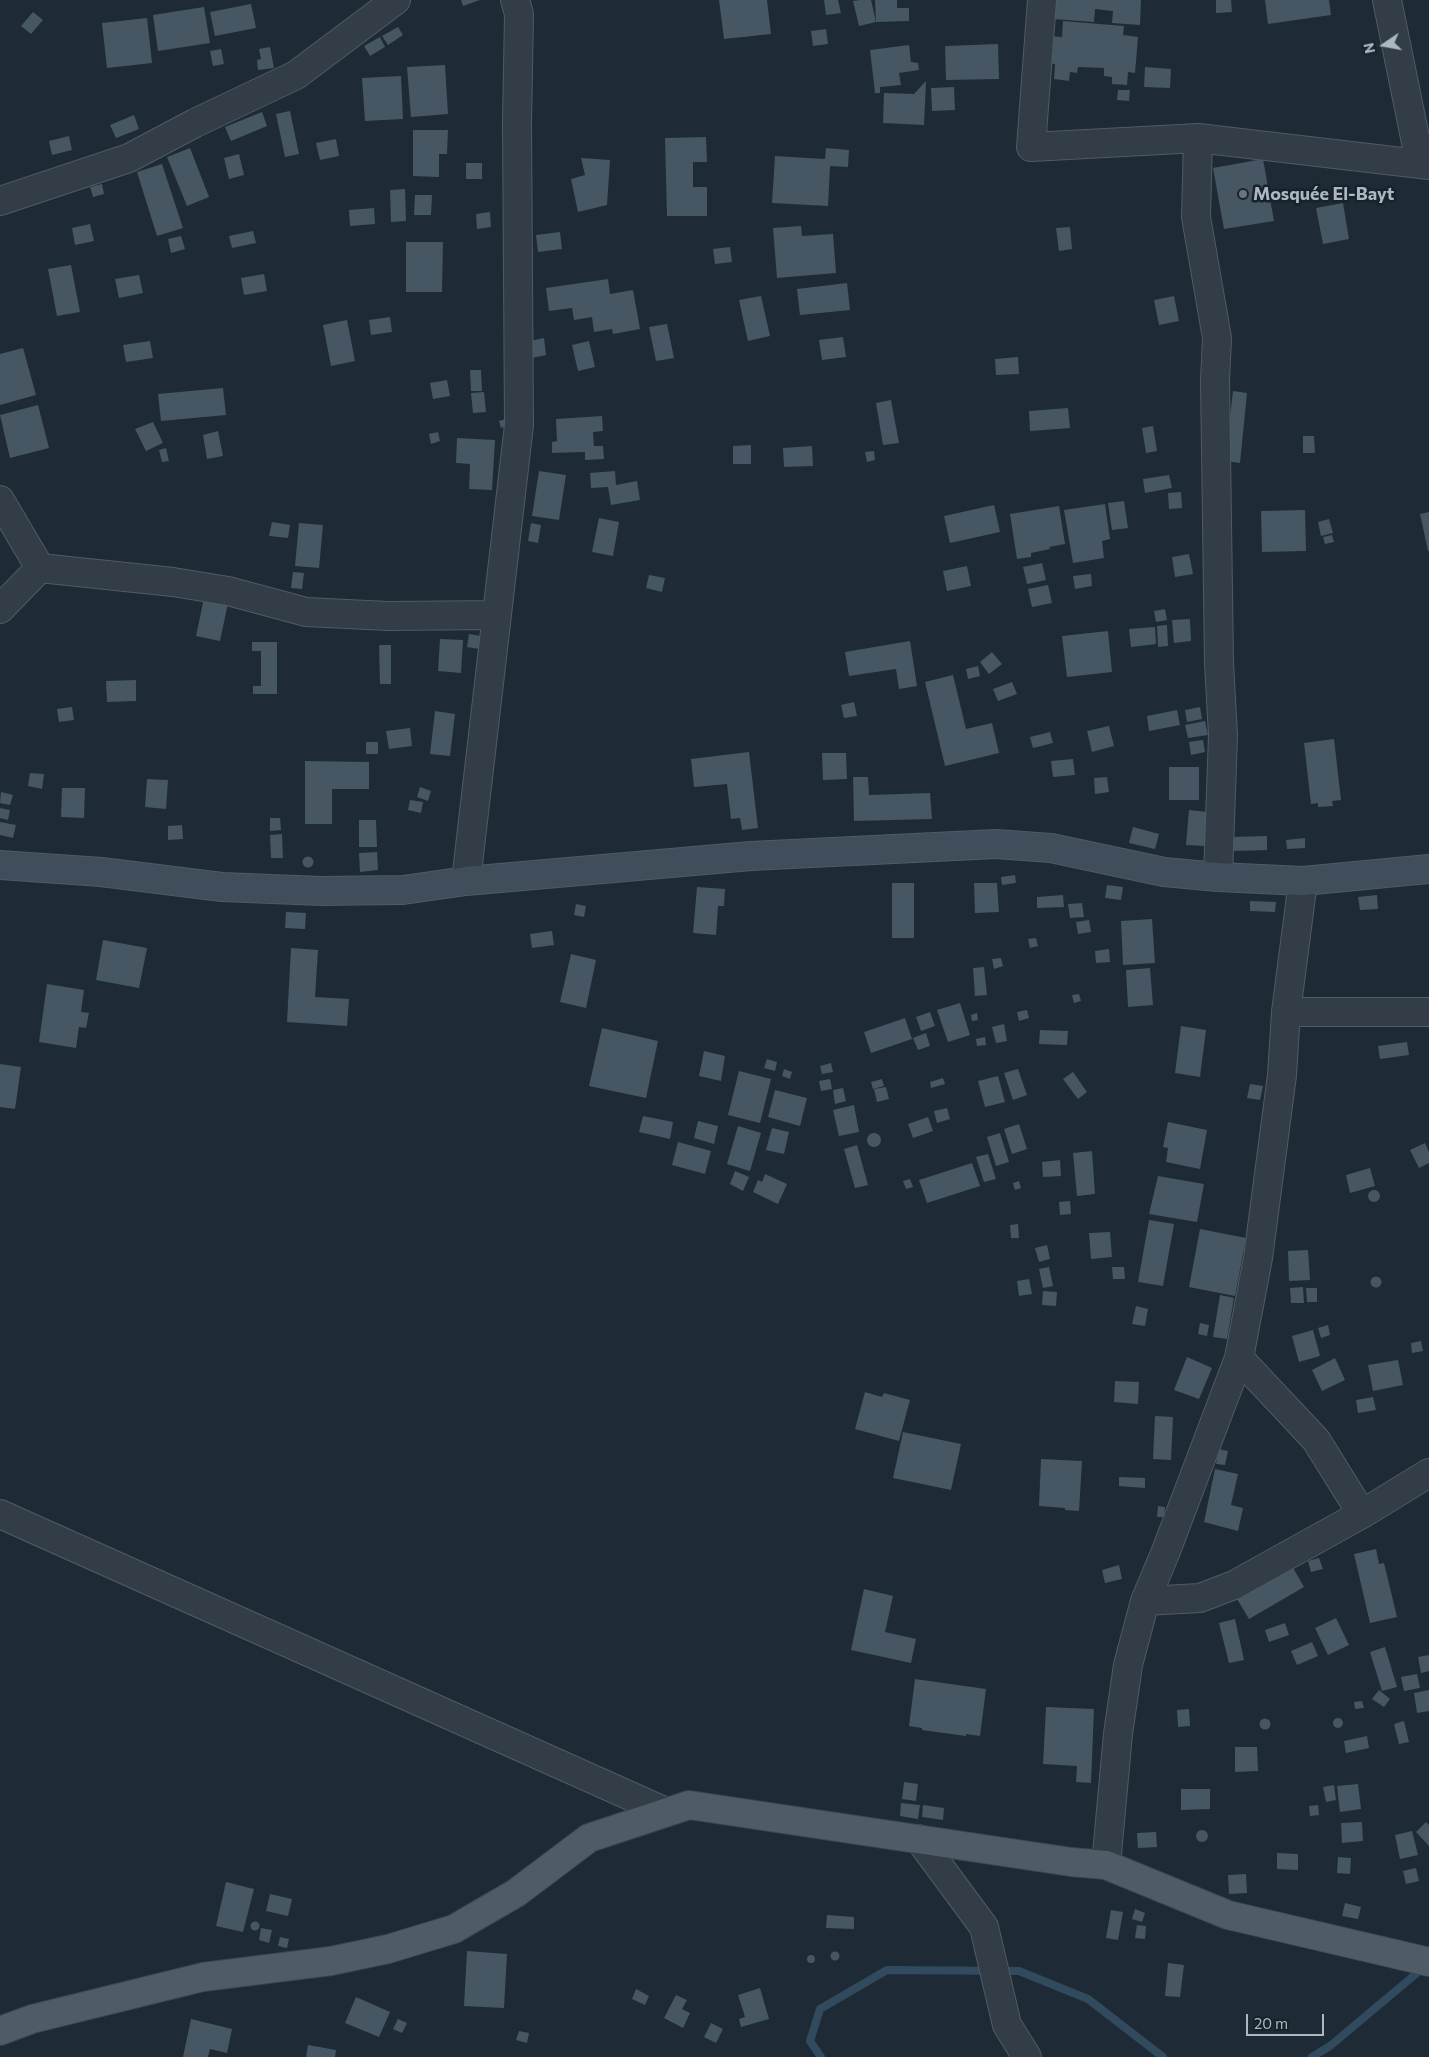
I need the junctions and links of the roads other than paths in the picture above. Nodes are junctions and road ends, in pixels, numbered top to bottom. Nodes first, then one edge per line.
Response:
1 (396, 0) edge
2 (515, 0) edge
3 (1042, 0) edge
4 (1388, 0) edge
5 (1198, 138) junction
6 (1429, 164) edge
7 (0, 201) edge
8 (0, 500) edge
9 (40, 568) junction
10 (0, 609) edge
11 (496, 615) junction
12 (0, 865) edge
13 (1429, 869) edge
14 (1218, 877) junction
15 (466, 881) junction
16 (1303, 881) junction
17 (1286, 1012) junction
18 (1429, 1012) edge
19 (1239, 1358) junction
20 (1429, 1473) edge
21 (0, 1514) edge
22 (1362, 1514) junction
23 (1144, 1602) junction
24 (666, 1812) junction
25 (919, 1839) junction
26 (1106, 1865) junction
27 (1429, 1962) edge
28 (0, 2031) edge
29 (1027, 2057) edge

1 - 7 street
2 - 11 street
3 - 5 street
4 - 6 street
5 - 6 street
5 - 14 street
8 - 9 street
9 - 10 street
9 - 11 street
11 - 15 street
12 - 15 street
13 - 16 street
14 - 15 street
14 - 16 street
16 - 17 street
17 - 18 street
17 - 19 street
19 - 22 street
19 - 23 street
20 - 22 street
21 - 24 street
22 - 23 street
23 - 26 street
24 - 25 main road
24 - 28 main road
25 - 26 main road
25 - 29 street
26 - 27 main road

